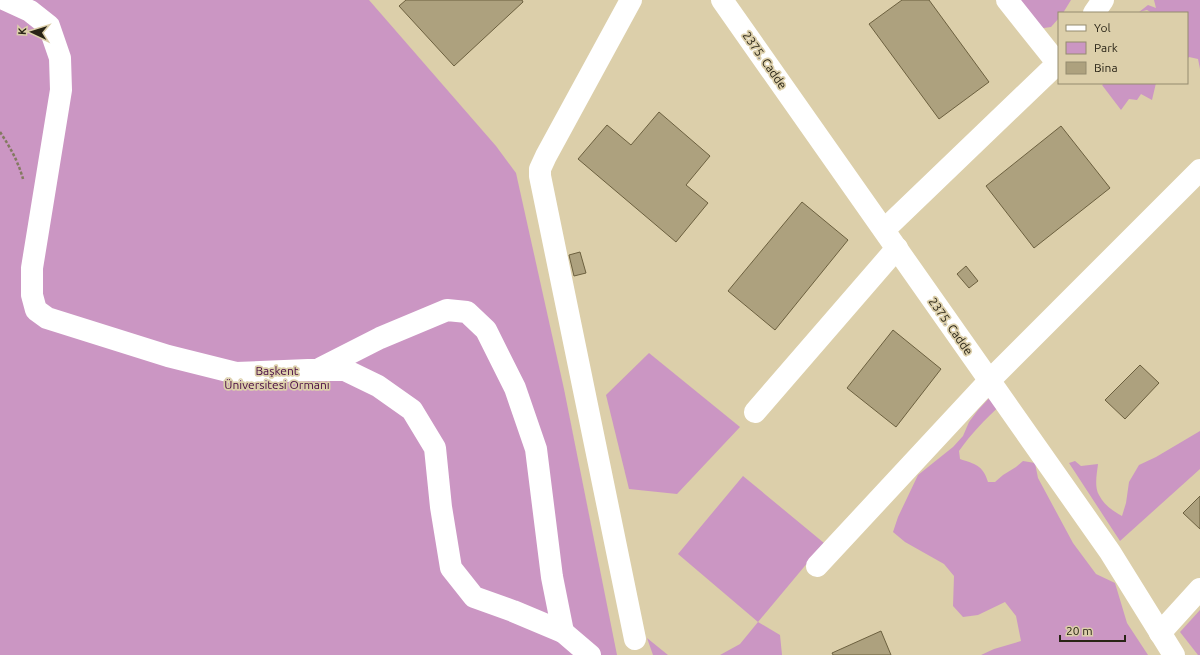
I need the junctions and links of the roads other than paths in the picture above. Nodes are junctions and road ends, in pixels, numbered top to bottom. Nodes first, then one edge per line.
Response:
1 (6, 0) edge
2 (630, 0) edge
3 (722, 0) edge
4 (1007, 0) edge
5 (1103, 0) edge
6 (1095, 12) edge
7 (1058, 63) edge
8 (1200, 170) edge
9 (884, 230) junction
10 (897, 248) junction
11 (317, 370) junction
12 (989, 381) junction
13 (755, 412) dead end
14 (817, 566) dead end
15 (1200, 589) edge
16 (563, 632) junction
17 (1160, 633) junction
18 (634, 639) dead end
19 (590, 655) edge
20 (1174, 655) edge

1 - 11 street
2 - 18 street
3 - 9 street, 2375. Cadde
4 - 7 street
5 - 6 street
7 - 9 street
8 - 12 street
9 - 10 street, 2375. Cadde
10 - 12 street, 2375. Cadde
10 - 13 street
11 - 16 street
11 - 16 street
12 - 14 street
12 - 17 street, 2375. Cadde
15 - 17 street
16 - 19 street
17 - 20 street, 2375. Cadde

